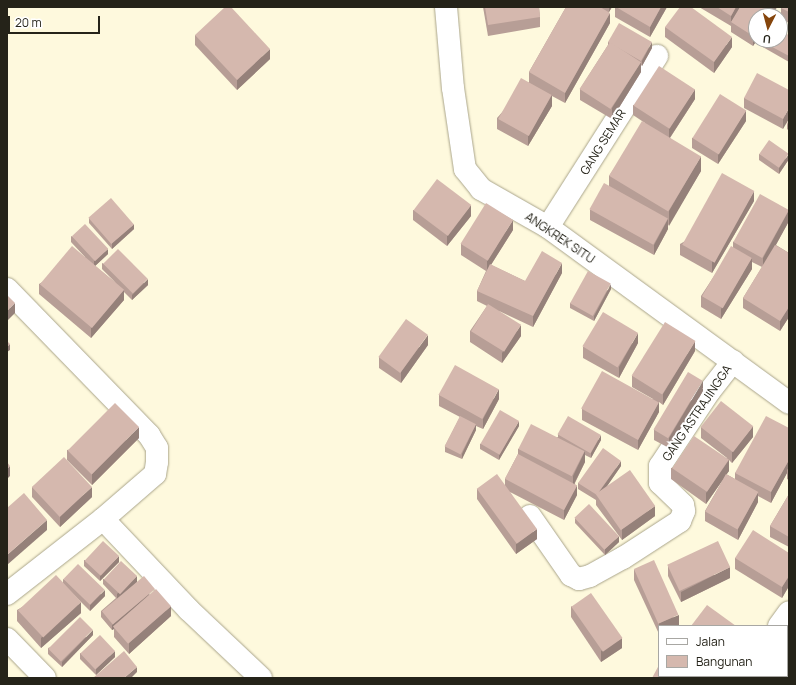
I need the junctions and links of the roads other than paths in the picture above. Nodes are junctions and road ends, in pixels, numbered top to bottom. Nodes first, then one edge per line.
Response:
1 (446, 7) edge
2 (657, 56) dead end
3 (548, 228) junction
4 (7, 289) edge
5 (733, 361) junction
6 (789, 403) edge
7 (530, 516) edge
8 (103, 519) junction
9 (7, 594) edge
10 (789, 612) edge
11 (780, 625) edge
12 (7, 640) edge
13 (45, 678) edge
14 (261, 678) edge

1 - 3 street, ANGKREK SITU
2 - 3 street, GANG SEMAR
3 - 5 street, ANGKREK SITU
4 - 8 street
5 - 6 street, ANGKREK SITU
5 - 7 street, GANG ASTRAJINGGA
8 - 9 street
8 - 14 street
10 - 11 street
12 - 13 street

